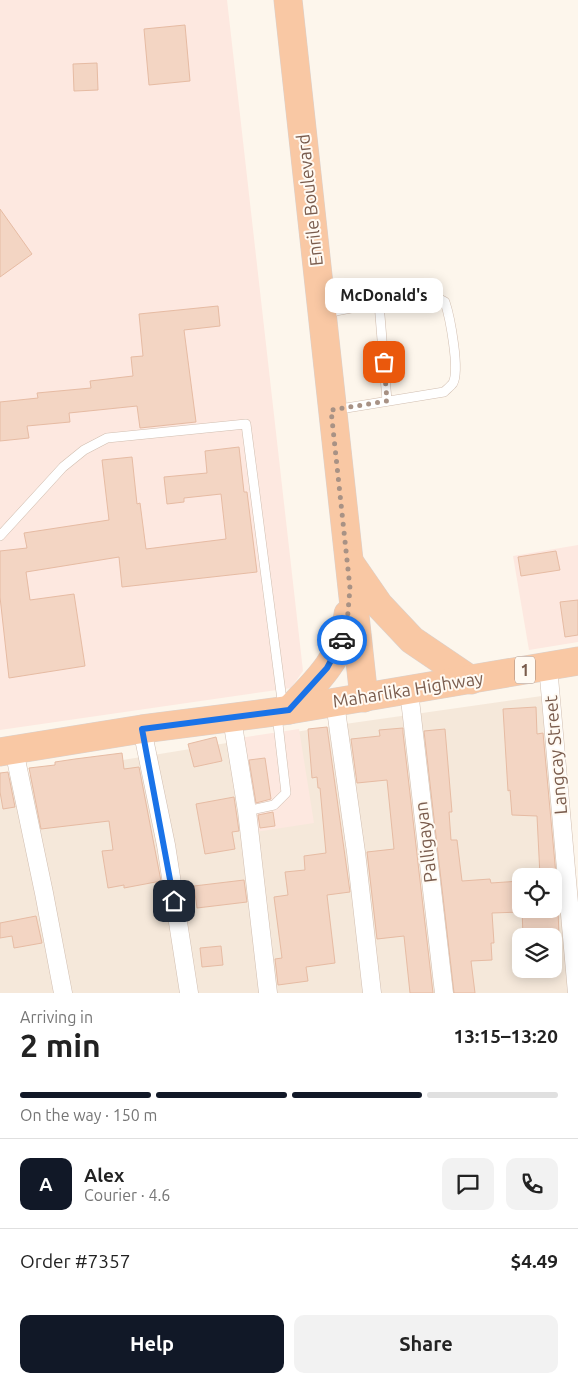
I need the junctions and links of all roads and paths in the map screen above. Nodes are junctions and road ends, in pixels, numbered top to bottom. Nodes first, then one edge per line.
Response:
1 (288, 0) edge
2 (378, 303) junction
3 (322, 314) junction
4 (387, 401) junction
5 (331, 410) junction
6 (0, 536) edge
7 (347, 559) junction
8 (350, 588) junction
9 (578, 661) edge
10 (548, 666) junction
11 (471, 680) junction
12 (409, 691) junction
13 (364, 698) junction
14 (335, 703) junction
15 (283, 711) junction
16 (232, 719) junction
17 (142, 729) junction
18 (7, 751) edge
19 (247, 810) junction
20 (63, 993) edge
21 (189, 993) edge
22 (268, 993) edge
23 (372, 993) edge
24 (444, 993) edge
25 (577, 993) edge

1 - 3 highway, Enrile Boulevard
2 - 3 lane
2 - 4 lane
2 - 4 lane
3 - 5 highway, Enrile Boulevard
4 - 5 lane
5 - 7 highway, Enrile Boulevard
6 - 15 lane
7 - 8 highway, Enrile Boulevard
7 - 11 highway
8 - 13 highway, Enrile Boulevard
8 - 15 highway
9 - 10 highway, Maharlika Highway / 1
10 - 11 highway, Maharlika Highway / 1
10 - 25 street, Langcay Street
11 - 12 highway, Maharlika Highway / 1
12 - 13 highway, Maharlika Highway / 1
12 - 24 street, Palligayan
13 - 14 highway, Maharlika Highway / 1
14 - 15 highway, Maharlika Highway / 1
14 - 23 street
15 - 16 highway, Maharlika Highway / 1
15 - 19 lane
16 - 17 highway, Maharlika Highway / 1
16 - 19 street
17 - 18 highway, Maharlika Highway / 1
17 - 21 street
18 - 20 street
19 - 22 street

